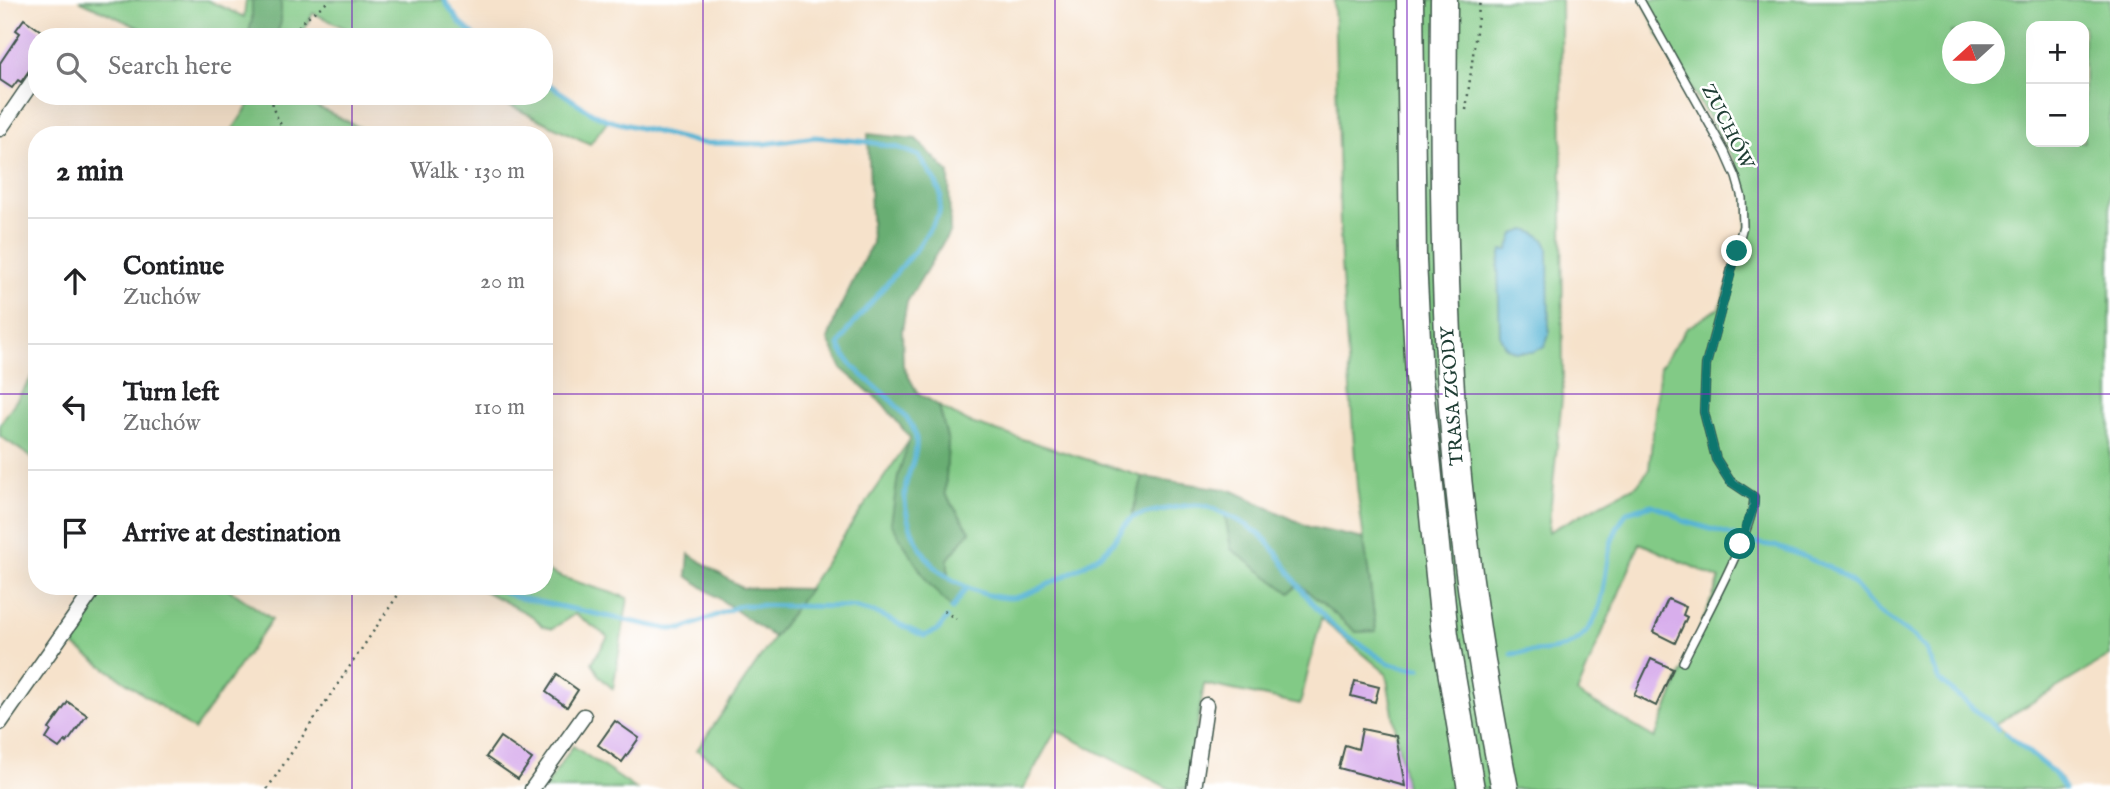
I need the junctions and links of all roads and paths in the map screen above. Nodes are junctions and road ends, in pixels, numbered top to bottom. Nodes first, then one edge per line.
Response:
1 (330, 0) edge
2 (1410, 0) edge
3 (1444, 0) edge
4 (1480, 0) edge
5 (1640, 0) edge
6 (297, 28) edge
7 (28, 88) edge
8 (273, 105) edge
9 (1466, 110) dead end
10 (282, 126) edge
11 (0, 130) edge
12 (90, 595) edge
13 (398, 595) edge
14 (944, 611) dead end
15 (956, 619) dead end
16 (1683, 662) dead end
17 (1206, 705) dead end
18 (584, 716) dead end
19 (0, 723) edge
20 (267, 789) edge
21 (533, 789) edge
22 (1194, 789) edge
23 (1471, 789) edge
24 (1505, 789) edge

1 - 6 path
2 - 23 highway, TRASA ZGODY
3 - 24 highway, TRASA ZGODY
4 - 9 path
5 - 16 lane, ZUCHÓW
7 - 11 street
8 - 10 path
12 - 19 street
13 - 20 path
14 - 15 path
17 - 22 street
18 - 21 street

